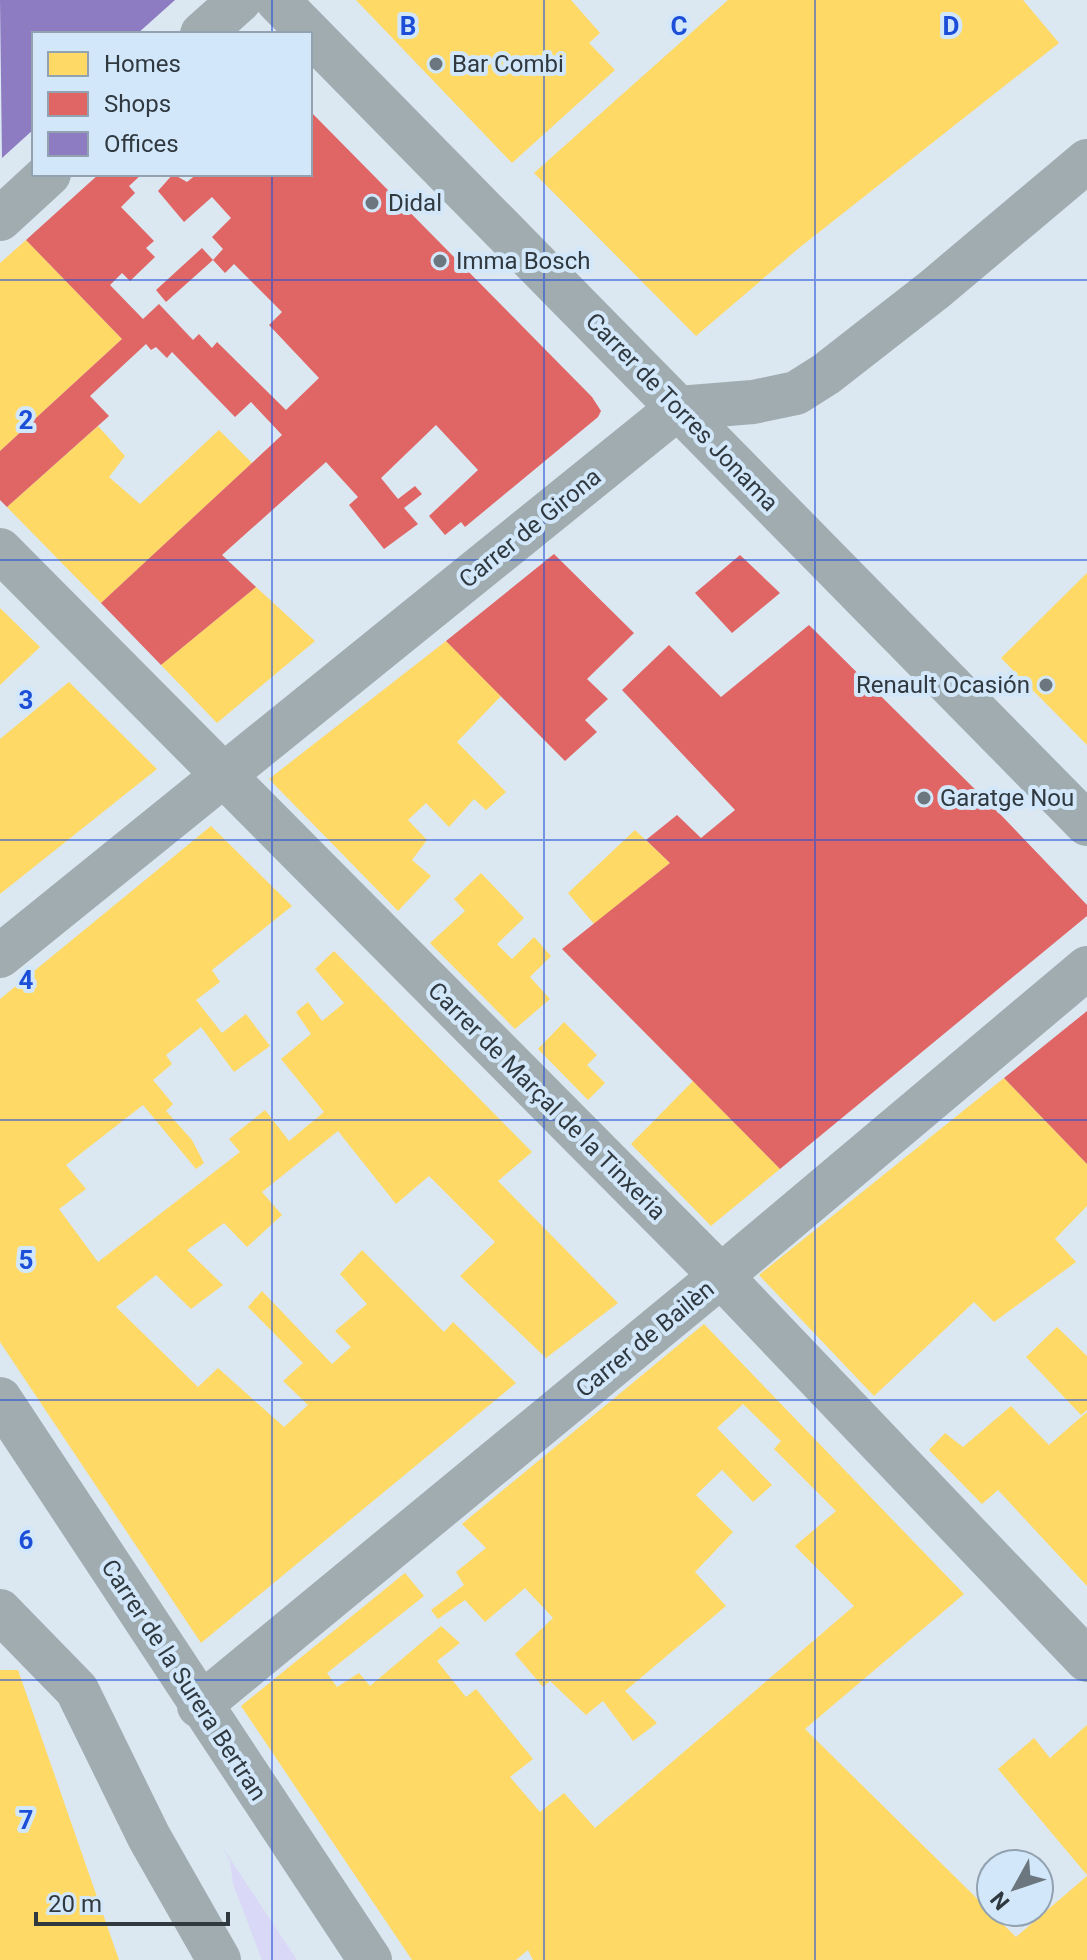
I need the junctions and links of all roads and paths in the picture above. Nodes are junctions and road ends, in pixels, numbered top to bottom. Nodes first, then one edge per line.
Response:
1 (240, 0) edge
2 (277, 0) edge
3 (204, 32) edge
4 (308, 32) edge
5 (312, 36) edge
6 (1087, 161) edge
7 (47, 176) edge
8 (0, 219) edge
9 (678, 408) junction
10 (0, 550) edge
11 (224, 775) junction
12 (1087, 824) edge
13 (0, 956) edge
14 (1087, 968) edge
15 (721, 1276) junction
16 (0, 1399) edge
17 (0, 1611) edge
18 (1087, 1660) edge
19 (199, 1706) junction
20 (219, 1960) edge
21 (370, 1960) edge

1 - 3 street
2 - 4 street, Carrer de Torres Jonama
5 - 9 street, Carrer de Torres Jonama
6 - 9 street
7 - 8 street
9 - 11 street, Carrer de Girona
9 - 12 street, Carrer de Torres Jonama
10 - 11 street, Carrer de Marçal de la Tinxeria
11 - 13 street, Carrer de Girona
11 - 15 street, Carrer de Marçal de la Tinxeria
14 - 15 street, Carrer de Bailèn
15 - 18 street, Carrer de Marçal de la Tinxeria
15 - 19 street, Carrer de Bailèn
16 - 19 street, Carrer de la Surera Bertran
17 - 20 street
19 - 21 street, Carrer de la Surera Bertran

